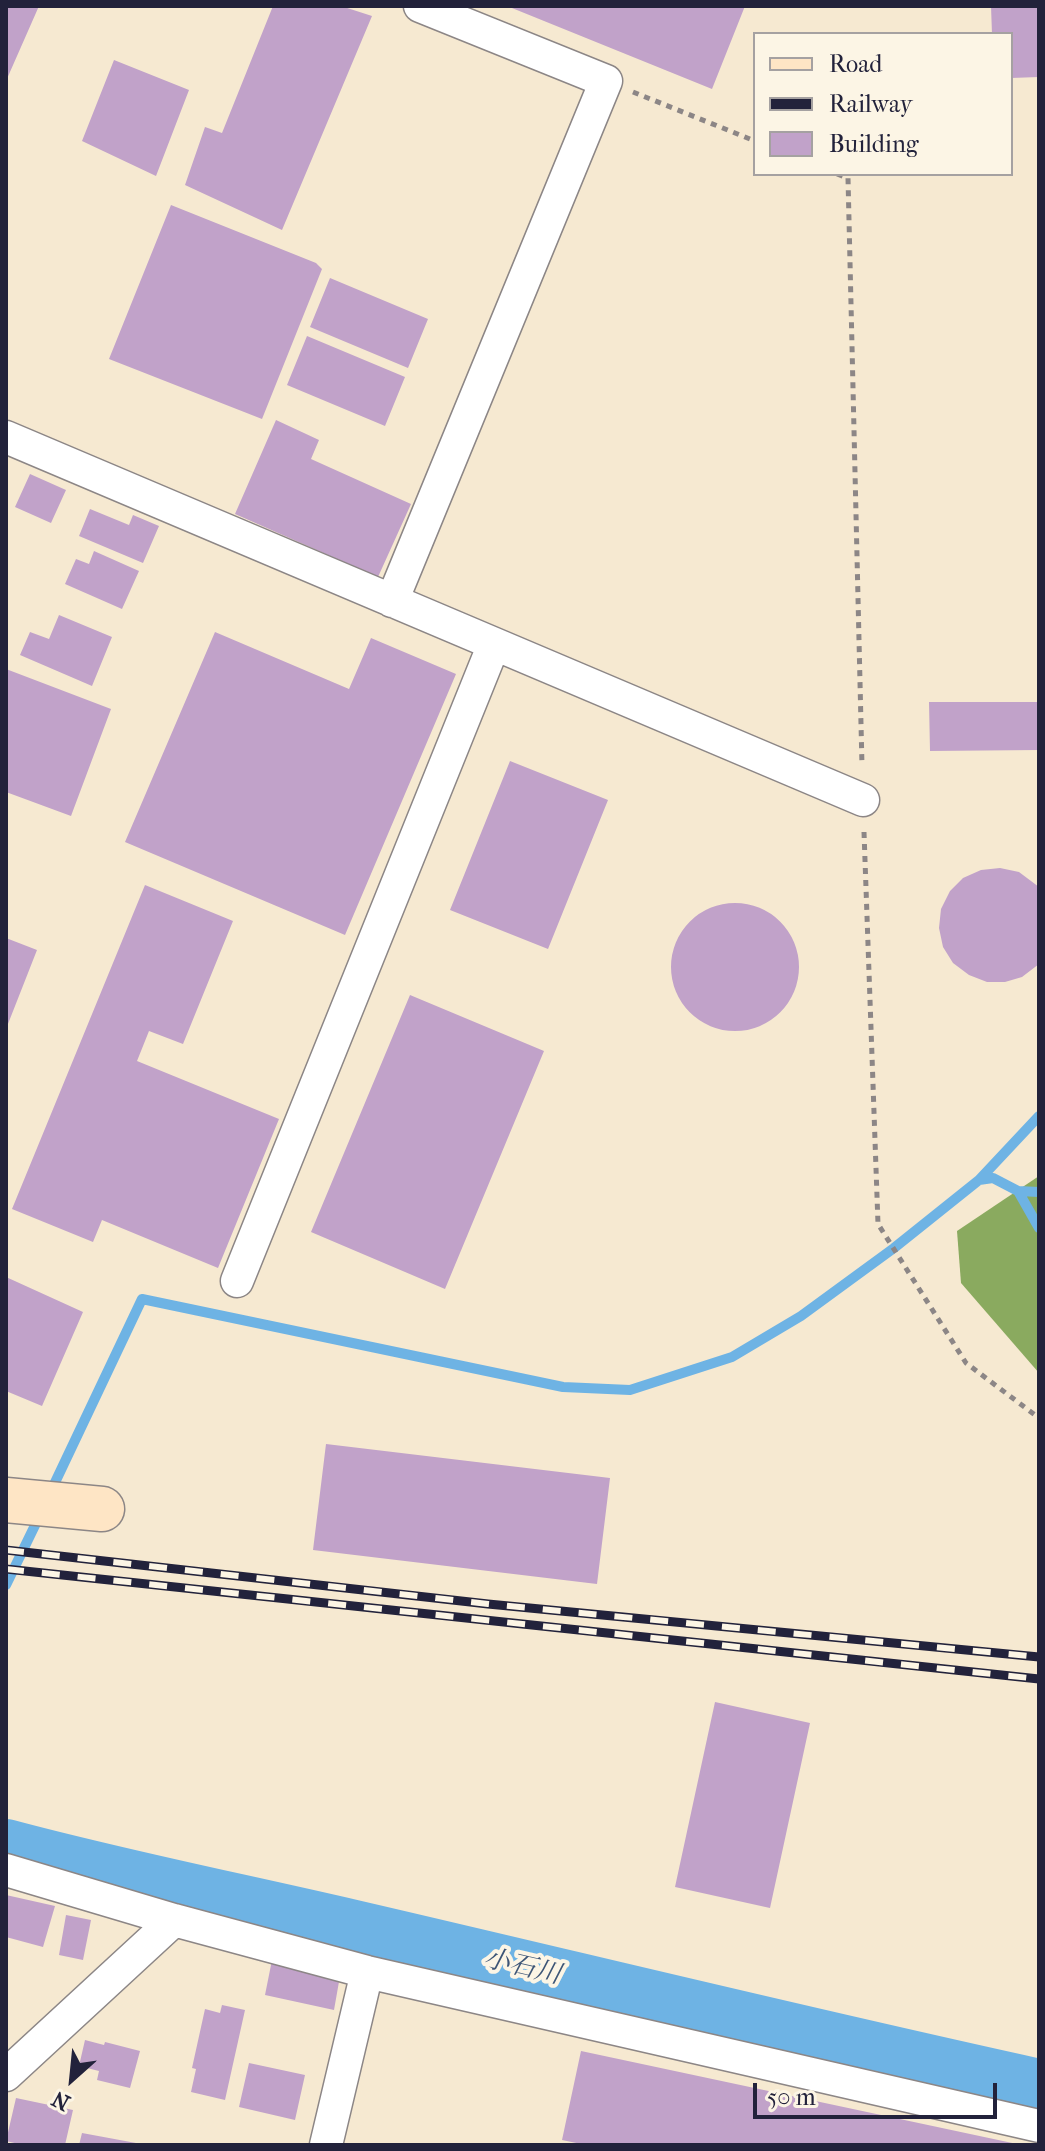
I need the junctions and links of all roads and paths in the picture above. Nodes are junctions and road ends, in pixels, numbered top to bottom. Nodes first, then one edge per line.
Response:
1 (420, 6) edge
2 (606, 81) junction
3 (753, 140) edge
4 (842, 176) edge
5 (6, 437) edge
6 (392, 601) junction
7 (494, 644) junction
8 (863, 800) junction
9 (237, 1281) dead end
10 (1039, 1418) edge
11 (6, 1500) edge
12 (102, 1509) dead end
13 (6, 1870) edge
14 (174, 1920) junction
15 (367, 1972) junction
16 (6, 2075) edge
17 (1039, 2126) edge
18 (326, 2145) edge

1 - 2 street
2 - 3 path
2 - 6 street
4 - 8 path
5 - 6 street
6 - 7 street
7 - 8 street
7 - 9 street
8 - 10 path
11 - 12 street
13 - 14 street
14 - 15 street
14 - 16 street
15 - 17 street
15 - 18 street

